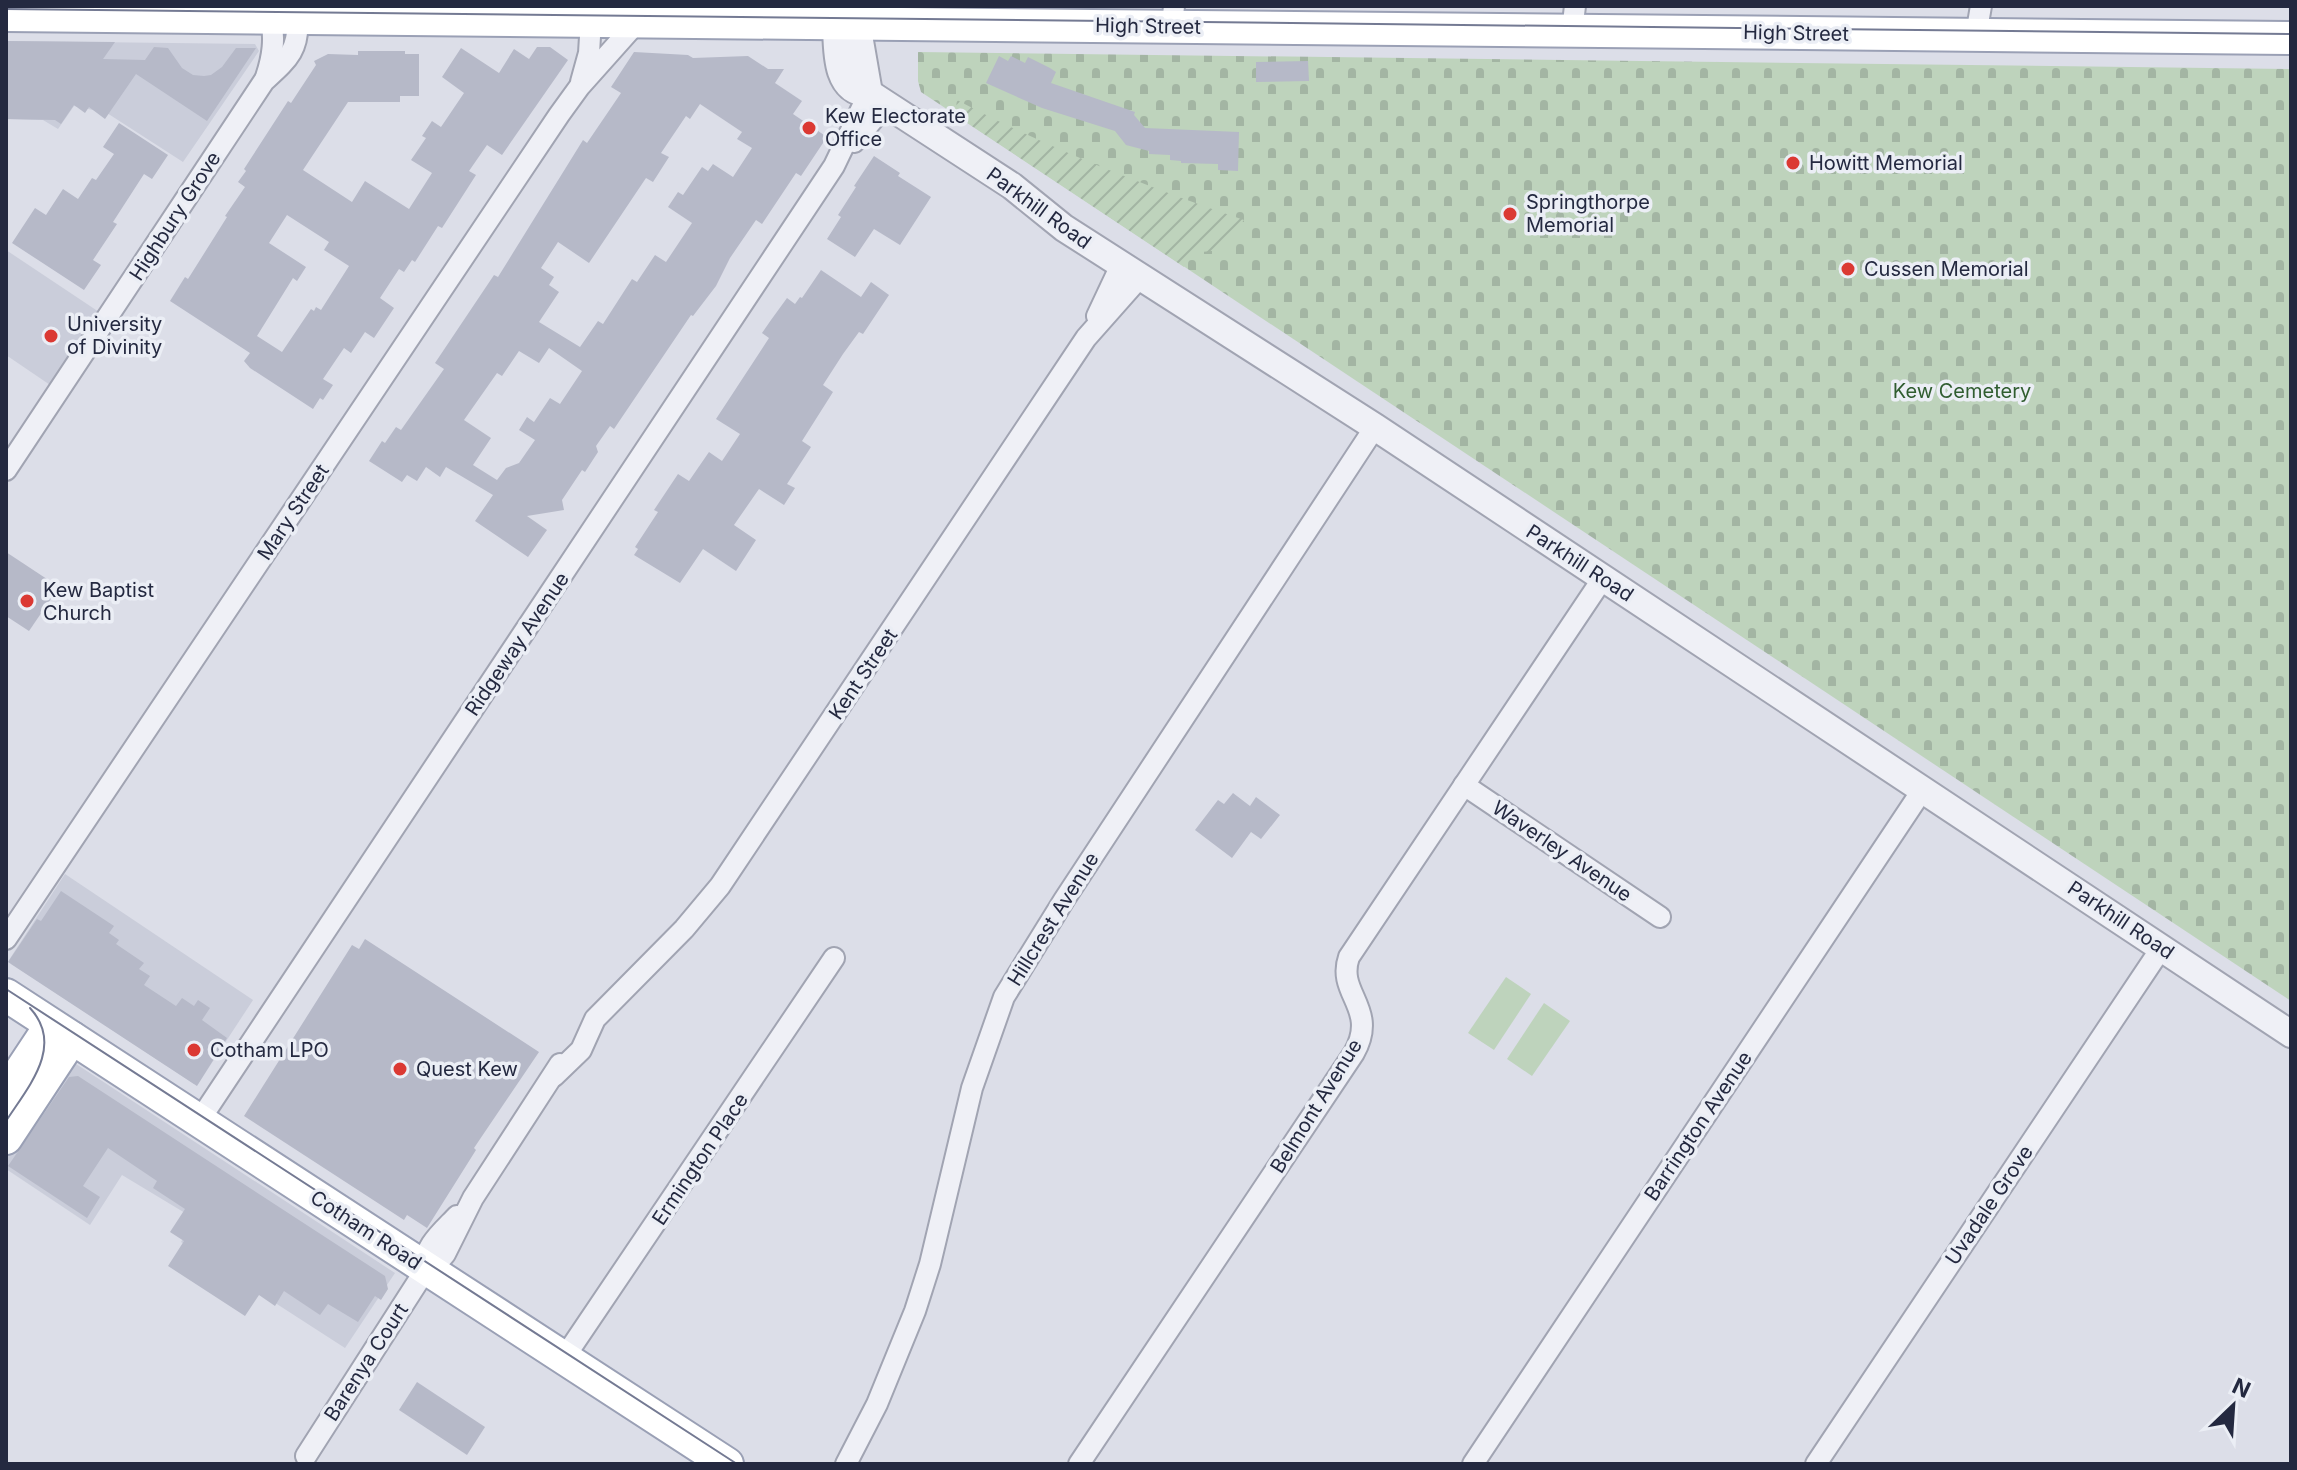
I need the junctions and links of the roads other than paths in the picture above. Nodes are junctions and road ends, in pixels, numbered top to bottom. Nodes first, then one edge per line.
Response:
1 (218, 11) edge
2 (767, 14) edge
3 (6, 15) edge
4 (1173, 16) edge
5 (284, 17) junction
6 (1573, 18) edge
7 (591, 20) junction
8 (1979, 20) edge
9 (638, 21) junction
10 (848, 23) junction
11 (2291, 38) edge
12 (580, 86) junction
13 (878, 99) junction
14 (1130, 271) junction
15 (1375, 427) junction
16 (6, 470) edge
17 (1603, 578) junction
18 (1464, 785) junction
19 (1923, 789) junction
20 (1660, 917) dead end
21 (6, 939) edge
22 (2162, 947) junction
23 (834, 958) dead end
24 (6, 995) edge
25 (62, 1032) junction
26 (2291, 1034) edge
27 (6, 1093) edge
28 (199, 1121) junction
29 (6, 1138) edge
30 (426, 1269) junction
31 (564, 1358) junction
32 (306, 1456) dead end
33 (727, 1464) edge
34 (846, 1464) edge
35 (1079, 1464) edge
36 (1473, 1464) edge
37 (1816, 1464) edge

1 - 3 main road, High Street
1 - 5 main road, High Street
2 - 9 main road, High Street
2 - 10 main road, High Street
4 - 6 main road, High Street
4 - 10 main road, High Street
5 - 7 main road, High Street
5 - 16 street, Highbury Grove
6 - 8 main road, High Street
7 - 9 main road, High Street
7 - 12 street, Mary Street
8 - 11 main road, High Street
9 - 12 street, Mary Street
10 - 13 street, Parkhill Road
12 - 21 street, Mary Street
13 - 14 street, Parkhill Road
13 - 28 street, Ridgeway Avenue
14 - 15 street, Parkhill Road
14 - 30 street, Kent Street
15 - 17 street, Parkhill Road
15 - 34 street, Hillcrest Avenue
17 - 18 street, Belmont Avenue
17 - 19 street, Parkhill Road
18 - 20 street, Waverley Avenue
18 - 35 street, Belmont Avenue
19 - 22 street, Parkhill Road
19 - 36 street, Barrington Avenue
22 - 26 street, Parkhill Road
22 - 37 street, Uvadale Grove
23 - 31 street, Ermington Place
24 - 25 main road, Cotham Road
25 - 27 main road
25 - 28 main road, Cotham Road
25 - 29 main road
28 - 30 main road, Cotham Road
30 - 31 main road, Cotham Road
30 - 32 street, Barenya Court
31 - 33 main road, Cotham Road

